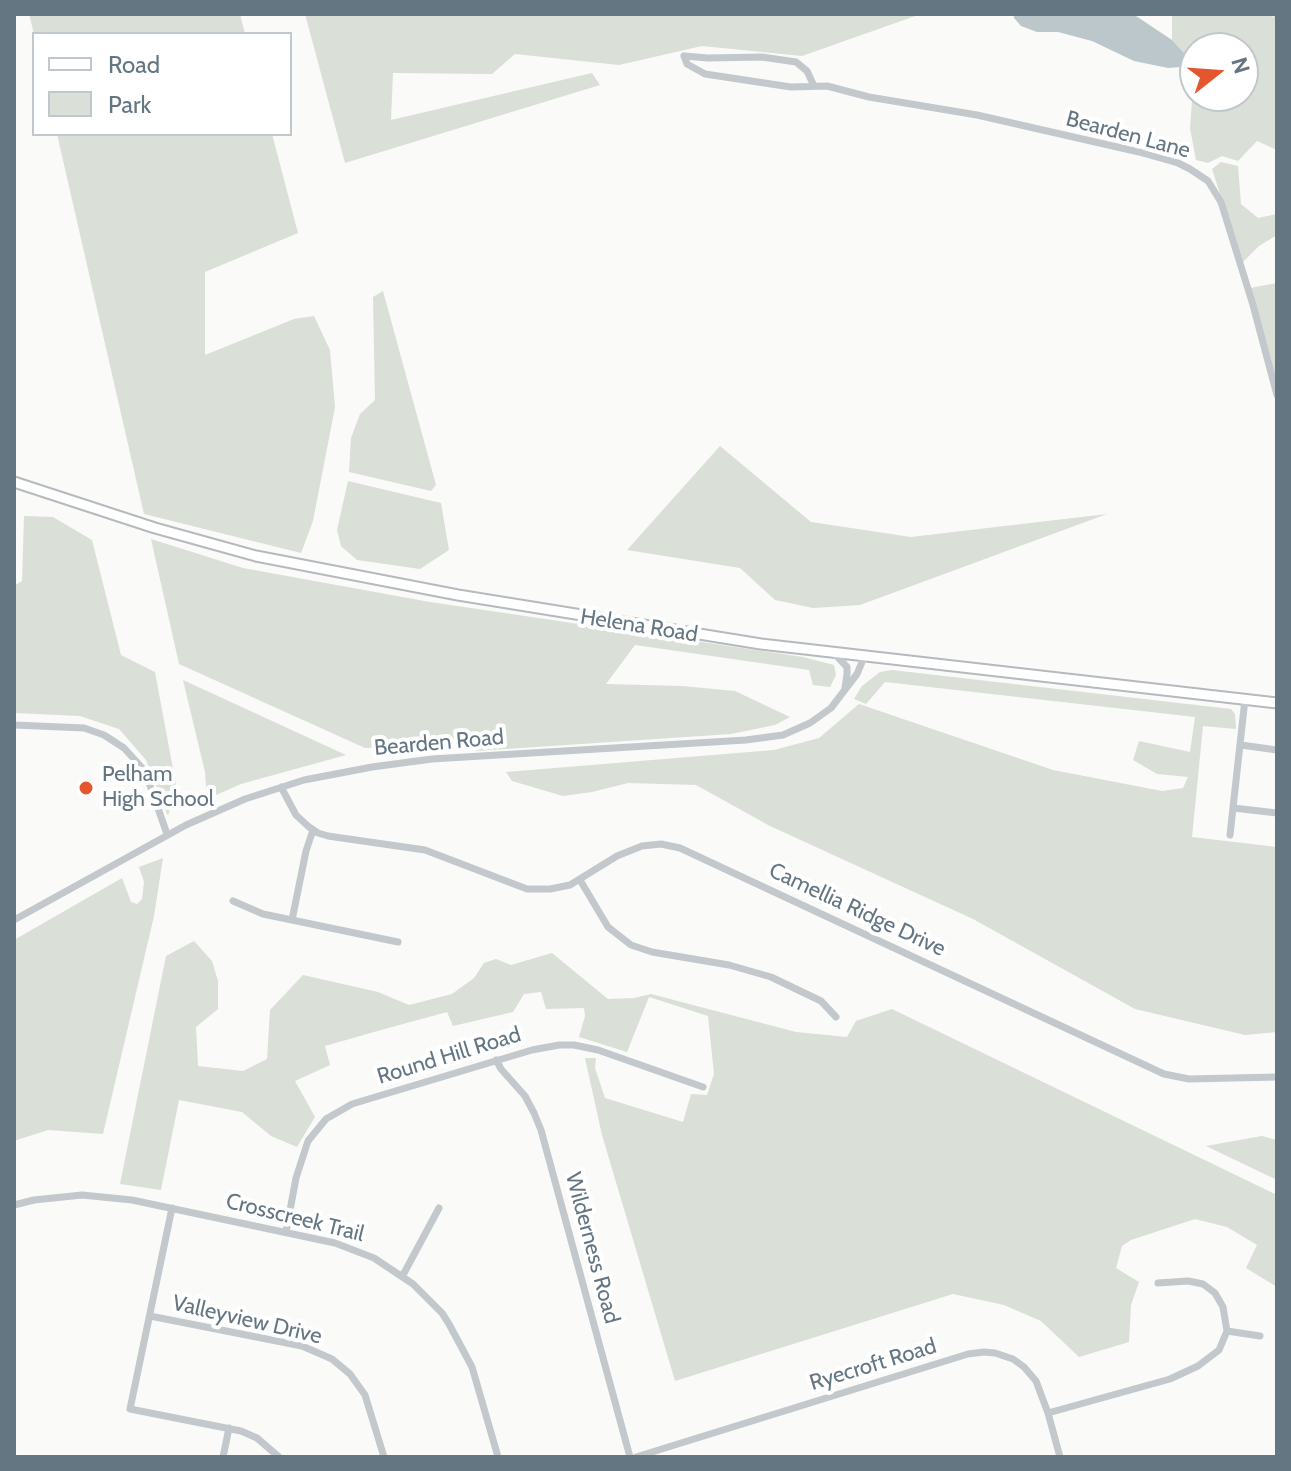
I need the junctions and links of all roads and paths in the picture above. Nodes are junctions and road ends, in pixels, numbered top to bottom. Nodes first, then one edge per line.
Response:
1 (814, 86) junction
2 (1277, 395) edge
3 (14, 482) edge
4 (833, 652) junction
5 (863, 655) junction
6 (844, 692) junction
7 (1245, 699) junction
8 (1277, 703) edge
9 (14, 725) edge
10 (1241, 745) junction
11 (1277, 750) edge
12 (281, 787) junction
13 (1233, 808) junction
14 (1277, 813) edge
15 (313, 830) junction
16 (167, 834) junction
17 (1230, 835) dead end
18 (580, 880) junction
19 (233, 901) dead end
20 (14, 920) edge
21 (292, 920) junction
22 (398, 942) dead end
23 (836, 1017) dead end
24 (496, 1060) junction
25 (1277, 1077) edge
26 (703, 1087) dead end
27 (14, 1205) edge
28 (172, 1208) junction
29 (439, 1208) dead end
30 (286, 1232) junction
31 (403, 1275) junction
32 (1158, 1283) dead end
33 (150, 1316) junction
34 (1227, 1331) junction
35 (1260, 1336) dead end
36 (1048, 1413) junction
37 (229, 1428) junction
38 (223, 1457) edge
39 (279, 1457) edge
40 (384, 1457) edge
41 (498, 1457) edge
42 (633, 1457) edge
43 (1060, 1457) edge

1 - 1 street, Bearden Lane
1 - 2 street, Bearden Lane
3 - 4 main road, Helena Road
4 - 5 main road, Helena Road
4 - 6 street
5 - 6 street, Bearden Road
5 - 7 main road, Helena Road
6 - 12 street, Bearden Road
7 - 8 main road, Helena Road
7 - 10 street
9 - 16 street
10 - 11 street
10 - 13 street
12 - 15 street
12 - 16 street, Bearden Road
13 - 14 street
13 - 17 street
15 - 18 street, Camellia Ridge Drive
15 - 21 street
16 - 20 street, Bearden Road
18 - 23 street
18 - 25 street, Camellia Ridge Drive
19 - 21 street
21 - 22 street
24 - 26 street, Round Hill Road
24 - 30 street, Round Hill Road
24 - 42 street, Wilderness Road
27 - 28 street, Crosscreek Trail
28 - 30 street, Crosscreek Trail
28 - 33 street, Valleyview Drive
29 - 31 street
30 - 31 street, Crosscreek Trail
31 - 41 street, Crosscreek Trail
32 - 34 street
33 - 37 street
33 - 40 street, Valleyview Drive
34 - 35 street
34 - 36 street
36 - 42 street, Ryecroft Road
36 - 43 street, Ryecroft Road
37 - 38 street
37 - 39 street

